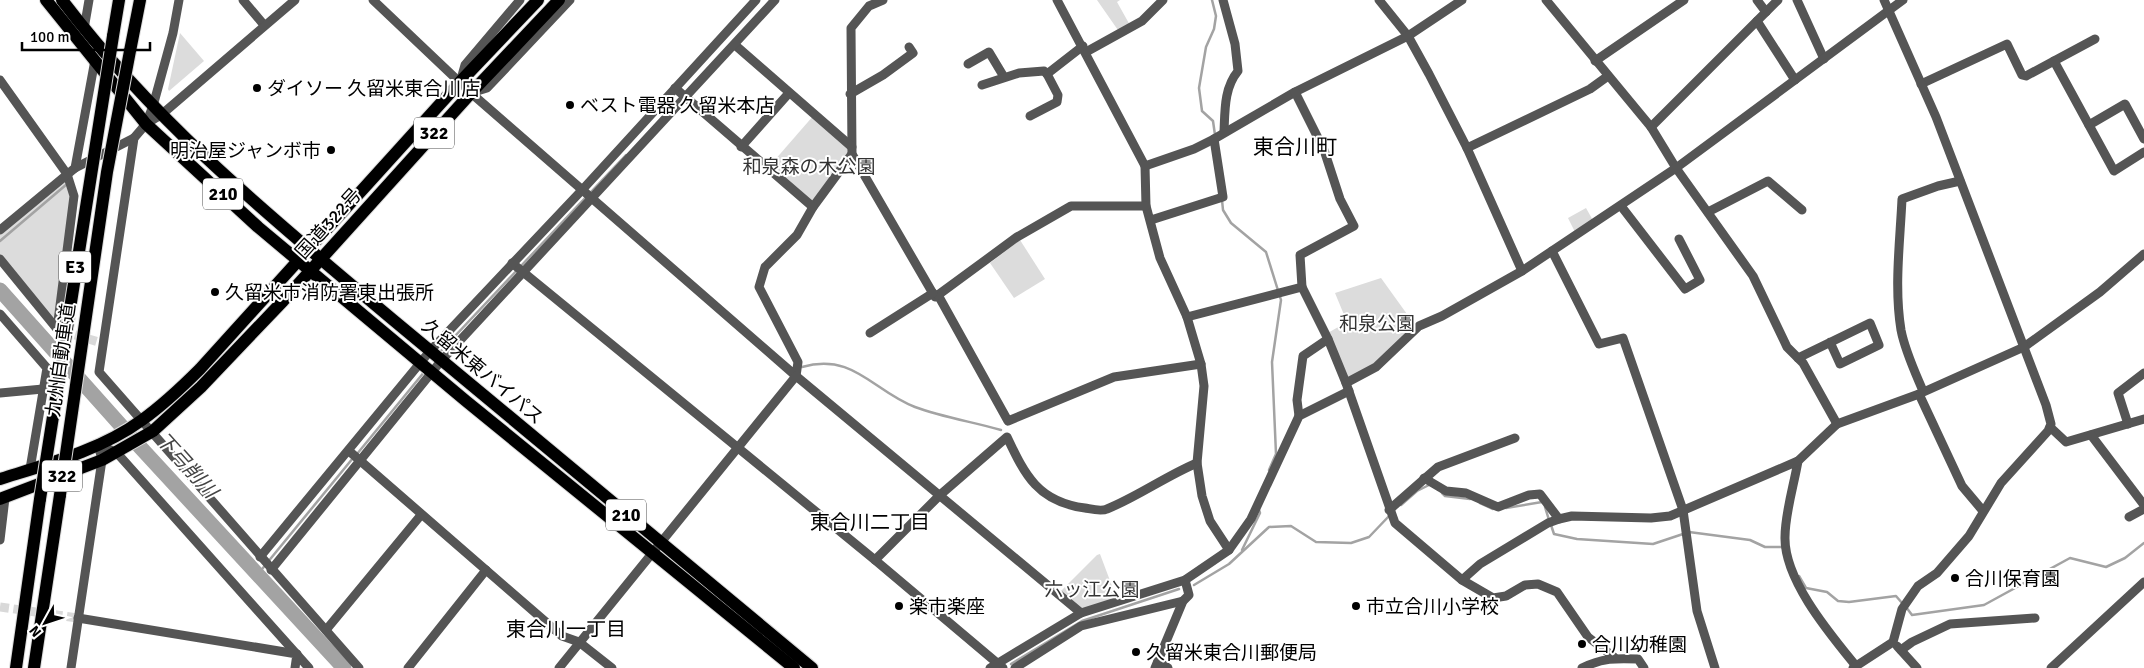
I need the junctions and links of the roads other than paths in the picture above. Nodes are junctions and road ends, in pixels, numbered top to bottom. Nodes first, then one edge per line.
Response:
1 (46, 0) edge
2 (62, 0) edge
3 (89, 0) edge
4 (119, 0) edge
5 (140, 0) edge
6 (179, 0) edge
7 (243, 0) edge
8 (294, 0) edge
9 (373, 0) edge
10 (520, 0) edge
11 (538, 0) edge
12 (559, 0) edge
13 (570, 0) edge
14 (756, 0) edge
15 (775, 0) edge
16 (883, 0) edge
17 (1057, 0) edge
18 (1163, 0) edge
19 (1223, 0) edge
20 (1379, 0) edge
21 (1462, 0) edge
22 (1546, 0) edge
23 (1684, 0) edge
24 (1757, 0) edge
25 (1778, 0) edge
26 (1797, 0) edge
27 (1884, 0) edge
28 (1903, 0) edge
29 (867, 3) edge
30 (1888, 11) junction
31 (1766, 12) junction
32 (1757, 21) junction
33 (264, 25) junction
34 (84, 28) junction
35 (1408, 36) junction
36 (2095, 39) dead end
37 (735, 45) junction
38 (909, 47) dead end
39 (1085, 49) junction
40 (1824, 59) junction
41 (1596, 61) junction
42 (2054, 61) junction
43 (96, 62) junction
44 (968, 64) dead end
45 (1047, 74) junction
46 (1608, 76) junction
47 (1004, 77) junction
48 (0, 80) edge
49 (1795, 80) junction
50 (460, 82) junction
51 (1920, 84) junction
52 (982, 85) dead end
53 (675, 88) junction
54 (1295, 92) junction
55 (471, 93) junction
56 (789, 93) junction
57 (850, 94) junction
58 (686, 98) junction
59 (157, 110) junction
60 (1030, 116) dead end
61 (146, 124) junction
62 (2089, 125) junction
63 (1651, 127) junction
64 (1224, 132) junction
65 (134, 138) junction
66 (1214, 138) junction
67 (2144, 140) edge
68 (741, 147) junction
69 (1467, 148) junction
70 (852, 150) junction
71 (2144, 152) edge
72 (1145, 166) junction
73 (75, 168) junction
74 (1676, 168) junction
75 (67, 174) junction
76 (1960, 181) junction
77 (583, 189) junction
78 (591, 199) junction
79 (1146, 206) junction
80 (1621, 206) junction
81 (813, 207) junction
82 (1802, 210) dead end
83 (1708, 212) junction
84 (1151, 220) junction
85 (0, 230) edge
86 (1679, 239) dead end
87 (307, 249) junction
88 (1552, 251) junction
89 (2144, 254) edge
90 (0, 259) edge
91 (298, 260) junction
92 (316, 264) junction
93 (512, 264) junction
94 (1522, 271) junction
95 (522, 272) junction
96 (1302, 287) junction
97 (935, 294) junction
98 (0, 314) edge
99 (1187, 316) junction
100 (870, 333) dead end
101 (1328, 339) junction
102 (1830, 342) junction
103 (2024, 347) junction
104 (436, 356) junction
105 (1798, 358) junction
106 (1201, 364) junction
107 (427, 367) junction
108 (2144, 374) edge
109 (796, 376) junction
110 (1348, 387) junction
111 (43, 389) junction
112 (1921, 392) junction
113 (0, 393) edge
114 (1299, 416) junction
115 (2144, 419) edge
116 (1008, 421) junction
117 (139, 422) junction
118 (1837, 424) junction
119 (2128, 424) junction
120 (2050, 428) junction
121 (149, 434) junction
122 (2091, 435) junction
123 (1008, 437) junction
124 (1516, 438) dead end
125 (98, 444) junction
126 (738, 449) junction
127 (120, 451) junction
128 (350, 451) junction
129 (102, 460) junction
130 (360, 461) junction
131 (1798, 461) junction
132 (1197, 463) junction
133 (30, 469) junction
134 (1424, 478) junction
135 (0, 479) edge
136 (940, 495) junction
137 (2, 499) edge
138 (2144, 505) edge
139 (2144, 509) edge
140 (1683, 510) junction
141 (1983, 511) junction
142 (1391, 514) junction
143 (421, 515) junction
144 (2129, 517) dead end
145 (1559, 519) junction
146 (0, 540) edge
147 (655, 548) junction
148 (1228, 550) junction
149 (260, 557) junction
150 (876, 560) junction
151 (271, 570) junction
152 (486, 570) junction
153 (1185, 580) junction
154 (1462, 580) junction
155 (2144, 582) edge
156 (1182, 602) junction
157 (1080, 613) junction
158 (78, 618) junction
159 (2035, 618) dead end
160 (326, 630) junction
161 (579, 642) junction
162 (1893, 642) junction
163 (1901, 650) junction
164 (297, 654) junction
165 (1614, 657) junction
166 (1156, 665) edge
167 (997, 666) edge
168 (1854, 667) edge
169 (16, 668) edge
170 (34, 668) edge
171 (71, 668) edge
172 (294, 668) edge
173 (309, 668) edge
174 (359, 668) edge
175 (408, 668) edge
176 (559, 668) edge
177 (612, 668) edge
178 (794, 668) edge
179 (812, 668) edge
180 (1015, 668) edge
181 (1168, 668) edge
182 (1582, 668) edge
183 (1644, 668) edge
184 (1715, 668) edge
185 (1917, 668) edge
186 (2051, 668) edge

1 - 43 highway, 久留米東バイパス / 210
2 - 34 highway, 久留米東バイパス / 210
3 - 34 street
4 - 169 highway, 九州自動車道 / E3, bridge
5 - 170 highway, 九州自動車道 / E3, bridge
6 - 59 street
7 - 33 street
8 - 33 street
9 - 50 street
10 - 50 street
11 - 50 highway, 国道322号 / 322
12 - 55 highway, 国道322号 / 322
13 - 55 street
14 - 53 street
15 - 37 street
16 - 29 street
17 - 39 street
18 - 39 street
19 - 64 street
20 - 35 street
21 - 35 street
22 - 41 street
23 - 41 street
24 - 31 street
25 - 31 street
26 - 40 street
27 - 30 street
28 - 30 street
29 - 57 street
30 - 40 street
30 - 51 street
31 - 32 street
32 - 49 street
32 - 63 street
33 - 59 street
34 - 43 street
34 - 59 highway, 久留米東バイパス / 210
35 - 54 street
35 - 69 street
36 - 42 street
37 - 56 street
37 - 58 street
38 - 57 street
39 - 45 street
39 - 72 street
40 - 49 street
41 - 46 street
42 - 51 street
42 - 62 street
43 - 61 highway, 久留米東バイパス / 210
43 - 73 street
44 - 47 street
45 - 47 street
45 - 60 street
46 - 63 street
46 - 69 street
47 - 52 street
48 - 75 street
49 - 74 street
50 - 55 street
50 - 87 highway, 国道322号 / 322
51 - 76 street
53 - 58 street
53 - 77 street
54 - 64 street
54 - 96 street
55 - 77 street
55 - 92 highway, 国道322号 / 322
56 - 68 street
56 - 70 street
57 - 70 street
58 - 68 street
58 - 78 street
59 - 61 street
59 - 87 highway, 久留米東バイパス / 210
61 - 65 street
61 - 91 highway, 久留米東バイパス / 210
62 - 67 street
62 - 71 street
63 - 74 street
64 - 66 street
65 - 73 street
65 - 117 street
66 - 72 street
66 - 84 street
68 - 81 street
69 - 94 street
70 - 81 street
70 - 97 street
72 - 79 street
73 - 75 street
74 - 80 street
74 - 83 street
75 - 85 street
75 - 90 street
76 - 103 street
76 - 112 street
77 - 78 street
77 - 93 street
78 - 95 street
78 - 109 street
79 - 84 street
79 - 97 street
80 - 86 street
80 - 88 street
81 - 109 street
82 - 83 street
83 - 105 street
84 - 99 street
87 - 91 highway, 国道322号 / 322
87 - 92 highway, 久留米東バイパス / 210
88 - 94 street
88 - 140 street
89 - 103 street
91 - 92 highway, 久留米東バイパス / 210
91 - 117 highway, 国道322号 / 322
92 - 104 highway, 久留米東バイパス / 210
92 - 107 highway, 久留米東バイパス / 210
92 - 121 highway, 国道322号 / 322
93 - 95 street
93 - 104 street
94 - 110 street
95 - 104 street
95 - 126 street
96 - 99 street
96 - 101 street
97 - 100 street
97 - 116 street
98 - 111 street
99 - 106 street
101 - 110 street
101 - 114 street
102 - 102 street
102 - 105 street
103 - 112 street
103 - 120 street
104 - 107 street
104 - 107 street
104 - 147 highway, 久留米東バイパス / 210
105 - 118 street
106 - 116 street
106 - 132 street
107 - 128 street
107 - 130 street
107 - 147 highway, 久留米東バイパス / 210
108 - 119 street
109 - 126 street
109 - 136 street
110 - 114 street
110 - 142 street
111 - 113 street
111 - 133 street
112 - 118 street
112 - 141 street
114 - 148 street
115 - 119 street
116 - 123 street
117 - 121 street
117 - 125 highway, 国道322号 / 322
118 - 131 street
119 - 122 street
120 - 122 street
120 - 141 street
121 - 127 highway, 国道322号 / 322
121 - 149 street
122 - 138 street
123 - 132 street
123 - 136 street
124 - 134 street
125 - 127 street
125 - 129 street
125 - 133 highway, 国道322号 / 322
126 - 147 street
126 - 150 street
127 - 129 highway, 国道322号 / 322
127 - 164 street
128 - 130 street
128 - 149 street
129 - 137 highway, 国道322号 / 322
129 - 158 street
130 - 143 street
130 - 151 street
131 - 140 street
131 - 168 street
132 - 148 street
133 - 135 highway, 国道322号 / 322
134 - 142 street
134 - 145 street
136 - 150 street
136 - 157 street
137 - 146 street
139 - 144 street
140 - 145 street
140 - 184 street
141 - 162 street
142 - 154 street
143 - 152 street
143 - 160 street
145 - 154 street
147 - 161 street
147 - 178 highway, 久留米東バイパス / 210
147 - 179 highway, 久留米東バイパス / 210
148 - 153 street
149 - 151 street
150 - 167 street
151 - 160 street
152 - 161 street
152 - 175 street
153 - 156 street
153 - 157 street
154 - 165 street
155 - 186 street
156 - 166 street
156 - 180 street
157 - 167 street
158 - 164 street
158 - 171 street
159 - 163 street
160 - 174 street
161 - 176 street
161 - 177 street
162 - 163 street
162 - 168 street
163 - 185 street
164 - 172 street
164 - 173 street
165 - 182 street
165 - 183 street
166 - 181 street

